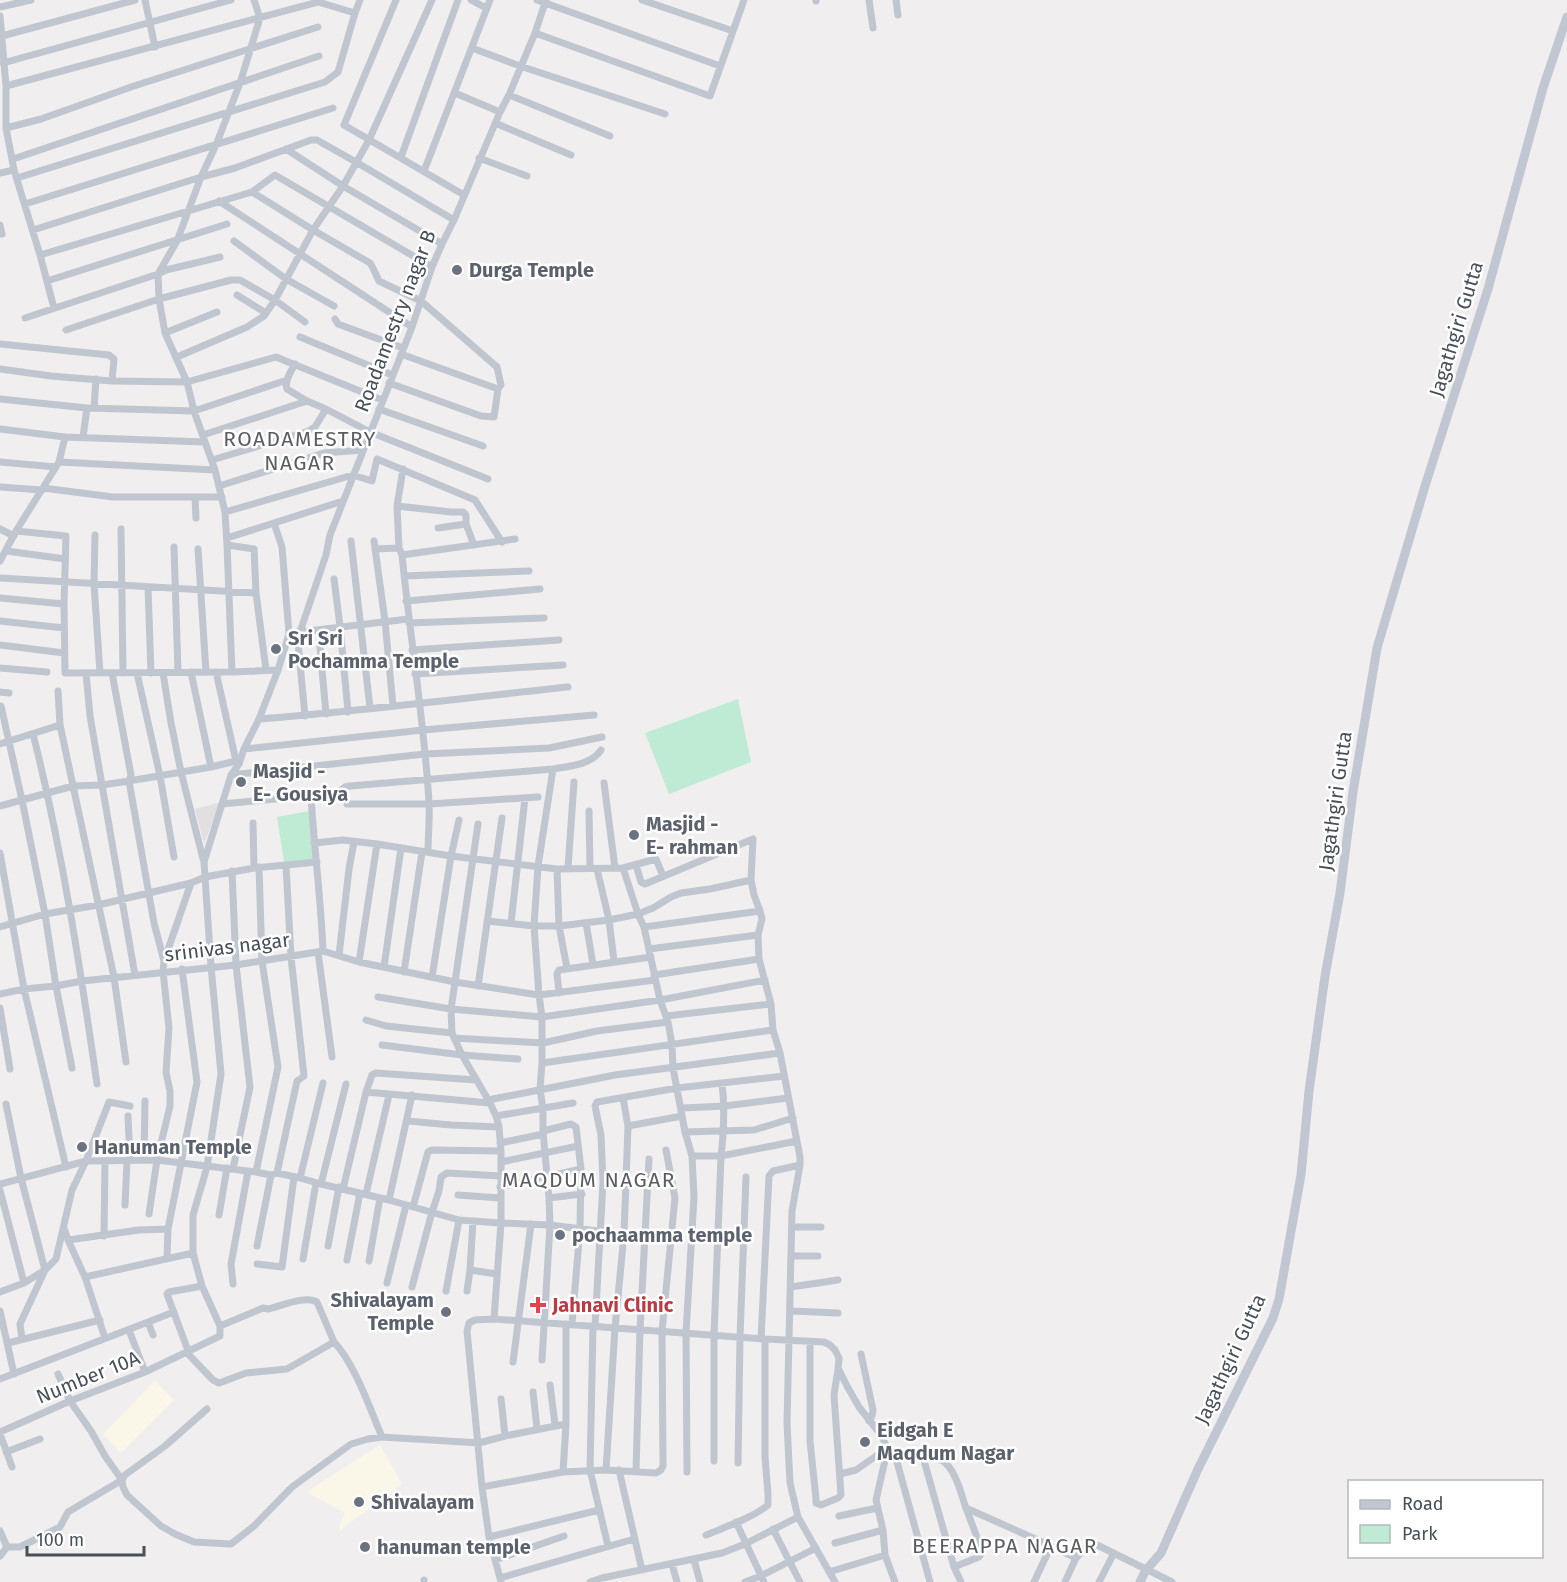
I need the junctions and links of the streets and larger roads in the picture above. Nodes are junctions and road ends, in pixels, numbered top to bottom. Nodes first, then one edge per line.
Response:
1 (31, 0) edge
2 (135, 0) edge
3 (145, 0) edge
4 (231, 0) edge
5 (254, 0) edge
6 (360, 0) edge
7 (396, 0) edge
8 (432, 0) edge
9 (458, 0) edge
10 (471, 0) edge
11 (490, 0) edge
12 (642, 0) edge
13 (743, 0) edge
14 (869, 0) edge
15 (896, 0) edge
16 (543, 1) edge
17 (0, 7) edge
18 (486, 8) junction
19 (355, 13) junction
20 (898, 15) dead end
21 (0, 16) edge
22 (1567, 17) edge
23 (260, 18) junction
24 (150, 22) junction
25 (318, 27) dead end
26 (873, 28) dead end
27 (733, 31) junction
28 (535, 33) junction
29 (2, 36) junction
30 (155, 47) junction
31 (472, 48) junction
32 (249, 49) junction
33 (319, 56) dead end
34 (3, 63) junction
35 (520, 66) junction
36 (720, 66) junction
37 (240, 83) junction
38 (6, 86) junction
39 (455, 93) junction
40 (508, 95) junction
41 (333, 108) dead end
42 (500, 112) junction
43 (229, 113) junction
44 (665, 114) dead end
45 (495, 123) junction
46 (6, 128) junction
47 (610, 136) dead end
48 (369, 140) junction
49 (216, 145) junction
50 (286, 149) junction
51 (571, 155) dead end
52 (401, 157) junction
53 (480, 158) junction
54 (13, 159) junction
55 (356, 162) junction
56 (14, 170) junction
57 (424, 171) junction
58 (0, 173) edge
59 (527, 176) dead end
60 (201, 177) junction
61 (17, 178) junction
62 (343, 186) junction
63 (252, 192) junction
64 (464, 195) junction
65 (219, 201) junction
66 (25, 204) junction
67 (328, 207) junction
68 (188, 211) junction
69 (454, 220) junction
70 (227, 224) dead end
71 (0, 225) edge
72 (33, 230) junction
73 (313, 230) junction
74 (2, 234) dead end
75 (177, 241) junction
76 (234, 241) dead end
77 (442, 244) junction
78 (301, 254) junction
79 (40, 255) junction
80 (220, 257) dead end
81 (432, 267) junction
82 (158, 274) junction
83 (286, 279) junction
84 (47, 281) junction
85 (237, 295) dead end
86 (159, 299) junction
87 (275, 300) junction
88 (421, 301) junction
89 (334, 306) dead end
90 (54, 308) junction
91 (217, 312) dead end
92 (266, 313) junction
93 (25, 318) dead end
94 (335, 319) dead end
95 (305, 322) dead end
96 (411, 327) junction
97 (66, 330) dead end
98 (165, 333) junction
99 (300, 337) dead end
100 (0, 344) edge
101 (402, 351) junction
102 (177, 357) junction
103 (295, 364) junction
104 (0, 369) edge
105 (391, 379) junction
106 (96, 380) junction
107 (287, 380) junction
108 (112, 381) junction
109 (187, 382) junction
110 (498, 389) junction
111 (0, 399) edge
112 (382, 400) junction
113 (307, 401) junction
114 (91, 408) junction
115 (326, 409) junction
116 (379, 409) junction
117 (194, 411) junction
118 (0, 429) edge
119 (370, 432) junction
120 (65, 436) junction
121 (83, 437) junction
122 (204, 438) junction
123 (483, 446) dead end
124 (363, 450) junction
125 (212, 460) junction
126 (0, 462) edge
127 (57, 464) junction
128 (215, 470) junction
129 (403, 470) junction
130 (353, 475) junction
131 (488, 479) dead end
132 (219, 486) junction
133 (0, 487) edge
134 (43, 489) junction
135 (222, 496) junction
136 (195, 497) junction
137 (343, 501) junction
138 (396, 506) junction
139 (225, 512) junction
140 (196, 518) dead end
141 (274, 523) junction
142 (466, 524) junction
143 (438, 528) dead end
144 (0, 529) edge
145 (121, 530) dead end
146 (15, 534) junction
147 (95, 535) dead end
148 (515, 539) dead end
149 (351, 541) dead end
150 (227, 542) junction
151 (502, 542) junction
152 (474, 545) junction
153 (174, 546) dead end
154 (198, 549) dead end
155 (6, 551) junction
156 (400, 551) junction
157 (65, 559) junction
158 (0, 561) edge
159 (530, 571) dead end
160 (404, 576) junction
161 (0, 579) edge
162 (334, 579) dead end
163 (66, 582) junction
164 (94, 584) junction
165 (122, 585) junction
166 (148, 587) junction
167 (175, 588) junction
168 (200, 590) junction
169 (540, 590) dead end
170 (228, 591) junction
171 (256, 593) junction
172 (0, 598) edge
173 (406, 601) junction
174 (64, 604) junction
175 (544, 618) dead end
176 (0, 621) edge
177 (385, 621) junction
178 (409, 621) junction
179 (361, 625) junction
180 (340, 626) junction
181 (64, 628) junction
182 (298, 632) junction
183 (289, 634) junction
184 (559, 640) dead end
185 (0, 645) edge
186 (320, 647) dead end
187 (412, 650) junction
188 (64, 653) junction
189 (564, 665) dead end
190 (0, 668) edge
191 (267, 670) junction
192 (278, 670) junction
193 (47, 672) dead end
194 (163, 672) junction
195 (178, 672) junction
196 (191, 672) junction
197 (206, 672) junction
198 (216, 672) junction
199 (232, 672) junction
200 (86, 673) junction
201 (100, 673) junction
202 (112, 673) junction
203 (123, 673) junction
204 (137, 673) junction
205 (151, 673) junction
206 (415, 674) junction
207 (568, 687) dead end
208 (0, 692) edge
209 (58, 692) dead end
210 (9, 693) dead end
211 (420, 702) junction
212 (1, 706) edge
213 (393, 706) junction
214 (370, 708) junction
215 (348, 712) junction
216 (326, 714) junction
217 (594, 715) dead end
218 (305, 716) junction
219 (259, 719) junction
220 (60, 725) junction
221 (423, 730) junction
222 (33, 734) junction
223 (602, 737) dead end
224 (8, 742) junction
225 (0, 744) edge
226 (244, 749) junction
227 (601, 750) dead end
228 (425, 754) junction
229 (238, 762) junction
230 (211, 767) junction
231 (553, 769) junction
232 (181, 772) junction
233 (231, 775) junction
234 (160, 776) junction
235 (427, 779) junction
236 (129, 781) junction
237 (574, 782) dead end
238 (604, 783) dead end
239 (102, 785) junction
240 (73, 786) junction
241 (48, 793) junction
242 (311, 796) junction
243 (538, 797) dead end
244 (525, 798) junction
245 (22, 800) junction
246 (222, 804) junction
247 (346, 804) dead end
248 (429, 804) junction
249 (0, 806) edge
250 (589, 812) dead end
251 (502, 818) dead end
252 (459, 820) dead end
253 (253, 823) dead end
254 (478, 824) dead end
255 (354, 842) junction
256 (314, 843) junction
257 (377, 844) junction
258 (401, 848) junction
259 (425, 852) junction
260 (0, 853) edge
261 (452, 856) junction
262 (174, 857) dead end
263 (474, 859) junction
264 (496, 861) junction
265 (204, 862) junction
266 (317, 862) junction
267 (518, 864) junction
268 (286, 865) junction
269 (636, 865) junction
270 (538, 866) junction
271 (256, 868) junction
272 (568, 868) junction
273 (619, 868) junction
274 (557, 869) junction
275 (594, 869) junction
276 (231, 872) junction
277 (663, 876) junction
278 (205, 877) junction
279 (751, 880) junction
280 (191, 882) junction
281 (149, 893) junction
282 (120, 899) junction
283 (98, 905) junction
284 (71, 911) junction
285 (760, 911) junction
286 (45, 914) junction
287 (638, 914) junction
288 (609, 920) junction
289 (487, 921) junction
290 (13, 923) junction
291 (511, 923) junction
292 (586, 923) junction
293 (534, 926) junction
294 (559, 926) junction
295 (0, 927) edge
296 (644, 927) junction
297 (758, 935) junction
298 (649, 949) junction
299 (320, 952) junction
300 (339, 955) junction
301 (291, 957) junction
302 (651, 957) junction
303 (759, 959) junction
304 (164, 961) junction
305 (262, 961) junction
306 (359, 962) junction
307 (614, 962) junction
308 (593, 964) junction
309 (236, 965) junction
310 (211, 966) junction
311 (384, 967) junction
312 (567, 968) junction
313 (182, 969) junction
314 (163, 971) junction
315 (404, 972) junction
316 (135, 975) junction
317 (114, 977) junction
318 (432, 977) junction
319 (655, 978) junction
320 (765, 980) junction
321 (82, 981) junction
322 (455, 982) junction
323 (56, 986) junction
324 (478, 986) junction
325 (24, 989) junction
326 (559, 993) junction
327 (0, 994) edge
328 (539, 994) junction
329 (378, 997) dead end
330 (660, 1000) junction
331 (771, 1004) junction
332 (0, 1008) edge
333 (451, 1009) junction
334 (542, 1017) junction
335 (667, 1019) junction
336 (366, 1020) dead end
337 (773, 1030) junction
338 (453, 1036) junction
339 (543, 1043) junction
340 (672, 1045) junction
341 (382, 1046) dead end
342 (780, 1053) junction
343 (462, 1055) junction
344 (332, 1057) dead end
345 (519, 1059) dead end
346 (126, 1062) dead end
347 (542, 1063) junction
348 (10, 1068) dead end
349 (72, 1068) dead end
350 (673, 1068) junction
351 (784, 1076) junction
352 (476, 1080) junction
353 (323, 1083) dead end
354 (722, 1083) junction
355 (97, 1084) dead end
356 (346, 1084) dead end
357 (677, 1088) junction
358 (540, 1089) junction
359 (366, 1092) junction
360 (389, 1095) junction
361 (412, 1095) junction
362 (623, 1098) junction
363 (788, 1098) junction
364 (145, 1101) dead end
365 (489, 1101) junction
366 (6, 1104) dead end
367 (573, 1104) dead end
368 (130, 1106) dead end
369 (725, 1106) junction
370 (543, 1109) junction
371 (682, 1112) junction
372 (128, 1116) dead end
373 (496, 1116) junction
374 (793, 1118) junction
375 (408, 1121) junction
376 (628, 1126) junction
377 (499, 1127) junction
378 (724, 1131) junction
379 (685, 1132) junction
380 (543, 1133) junction
381 (797, 1141) junction
382 (500, 1143) junction
383 (578, 1146) junction
384 (666, 1150) dead end
385 (501, 1151) junction
386 (545, 1153) junction
387 (692, 1156) junction
388 (721, 1156) junction
389 (650, 1159) dead end
390 (128, 1160) junction
391 (144, 1160) junction
392 (157, 1160) junction
393 (86, 1161) junction
394 (105, 1161) junction
395 (182, 1162) junction
396 (501, 1162) junction
397 (800, 1165) junction
398 (66, 1167) junction
399 (207, 1167) junction
400 (230, 1169) junction
401 (581, 1169) junction
402 (252, 1171) junction
403 (274, 1174) junction
404 (501, 1176) junction
405 (546, 1176) junction
406 (297, 1177) junction
407 (21, 1178) junction
408 (746, 1178) dead end
409 (319, 1183) junction
410 (0, 1184) edge
411 (500, 1187) junction
412 (341, 1188) junction
413 (0, 1190) edge
414 (363, 1194) junction
415 (582, 1194) junction
416 (458, 1195) dead end
417 (380, 1198) junction
418 (500, 1198) junction
419 (549, 1198) junction
420 (389, 1200) junction
421 (125, 1205) dead end
422 (409, 1206) junction
423 (432, 1212) junction
424 (150, 1214) dead end
425 (219, 1215) dead end
426 (459, 1220) junction
427 (473, 1221) junction
428 (501, 1223) junction
429 (531, 1224) junction
430 (550, 1225) junction
431 (792, 1227) junction
432 (821, 1227) dead end
433 (64, 1228) junction
434 (580, 1228) junction
435 (168, 1229) junction
436 (599, 1231) junction
437 (624, 1234) junction
438 (104, 1236) junction
439 (645, 1237) junction
440 (672, 1239) junction
441 (68, 1240) junction
442 (257, 1246) dead end
443 (328, 1246) dead end
444 (193, 1253) junction
445 (792, 1256) junction
446 (818, 1256) dead end
447 (167, 1258) junction
448 (303, 1258) dead end
449 (347, 1260) dead end
450 (369, 1261) dead end
451 (258, 1264) dead end
452 (45, 1270) junction
453 (470, 1270) junction
454 (497, 1274) junction
455 (85, 1277) junction
456 (838, 1280) dead end
457 (24, 1283) junction
458 (387, 1283) dead end
459 (233, 1284) dead end
460 (202, 1286) junction
461 (412, 1287) dead end
462 (791, 1287) junction
463 (446, 1291) dead end
464 (467, 1291) dead end
465 (0, 1292) edge
466 (0, 1311) edge
467 (790, 1311) junction
468 (174, 1312) junction
469 (838, 1313) dead end
470 (494, 1318) junction
471 (100, 1320) junction
472 (519, 1320) junction
473 (148, 1322) junction
474 (545, 1322) junction
475 (569, 1324) junction
476 (220, 1326) junction
477 (594, 1326) junction
478 (615, 1328) junction
479 (640, 1329) junction
480 (129, 1330) junction
481 (662, 1331) junction
482 (686, 1333) junction
483 (153, 1335) dead end
484 (714, 1335) junction
485 (740, 1337) junction
486 (105, 1338) junction
487 (22, 1339) junction
488 (763, 1339) junction
489 (789, 1341) junction
490 (334, 1342) junction
491 (810, 1342) junction
492 (8, 1343) junction
493 (188, 1351) junction
494 (861, 1354) dead end
495 (542, 1360) dead end
496 (513, 1362) dead end
497 (838, 1368) junction
498 (145, 1372) junction
499 (14, 1374) junction
500 (58, 1374) dead end
501 (0, 1379) edge
502 (550, 1385) dead end
503 (533, 1392) dead end
504 (501, 1399) dead end
505 (70, 1401) junction
506 (207, 1409) dead end
507 (869, 1421) junction
508 (566, 1424) junction
509 (555, 1425) junction
510 (537, 1429) junction
511 (0, 1433) edge
512 (505, 1436) junction
513 (382, 1437) junction
514 (40, 1439) dead end
515 (479, 1443) junction
516 (890, 1450) junction
517 (6, 1452) junction
518 (923, 1457) junction
519 (714, 1461) dead end
520 (738, 1463) dead end
521 (12, 1467) dead end
522 (590, 1470) junction
523 (606, 1470) junction
524 (619, 1470) junction
525 (636, 1471) junction
526 (563, 1472) junction
527 (687, 1472) dead end
528 (840, 1474) junction
529 (122, 1480) junction
530 (482, 1487) junction
531 (877, 1508) junction
532 (966, 1508) junction
533 (599, 1510) junction
534 (840, 1516) dead end
535 (798, 1517) junction
536 (736, 1522) junction
537 (773, 1529) junction
538 (883, 1530) junction
539 (0, 1531) edge
540 (706, 1535) dead end
541 (564, 1536) dead end
542 (489, 1537) junction
543 (634, 1539) junction
544 (835, 1543) dead end
545 (745, 1544) junction
546 (608, 1546) junction
547 (1051, 1546) junction
548 (7, 1547) junction
549 (816, 1548) junction
550 (1114, 1553) junction
551 (885, 1555) junction
552 (0, 1556) edge
553 (1076, 1558) junction
554 (495, 1560) junction
555 (694, 1560) junction
556 (790, 1562) junction
557 (672, 1564) junction
558 (954, 1567) junction
559 (642, 1570) junction
560 (1146, 1570) junction
561 (829, 1572) junction
562 (763, 1579) edge
563 (500, 1580) edge
564 (590, 1582) edge
565 (677, 1582) edge
566 (700, 1582) edge
567 (745, 1582) edge
568 (800, 1582) edge
569 (835, 1582) edge
570 (895, 1582) edge
571 (930, 1582) edge
572 (960, 1582) edge
573 (1034, 1582) edge
574 (1065, 1582) edge
575 (1099, 1582) edge
576 (1140, 1582) edge
577 (1172, 1582) edge

1 - 17 street
2 - 29 street
3 - 24 street
4 - 24 street
5 - 23 street
6 - 19 street
7 - 48 street
8 - 48 street
9 - 52 street
10 - 18 street
11 - 18 street
12 - 27 street
13 - 27 street
14 - 26 street
15 - 20 street
16 - 28 street, Roadamestry nagar B
16 - 36 street
18 - 31 street
19 - 23 street
19 - 43 street
21 - 29 street
22 - 560 street, Jagathgiri Gutta
23 - 30 street
23 - 32 street
24 - 30 street
24 - 34 street
25 - 32 street
27 - 36 street
28 - 35 street, Roadamestry nagar B
28 - 36 street
29 - 34 street
30 - 38 street
31 - 35 street
31 - 39 street
32 - 37 street
32 - 46 street
33 - 37 street
34 - 38 street
35 - 40 street, Roadamestry nagar B
35 - 44 street
37 - 43 street
37 - 54 street
38 - 46 street
39 - 42 street
39 - 57 street
40 - 42 street, Roadamestry nagar B
40 - 47 street
41 - 49 street
42 - 45 street, Roadamestry nagar B
43 - 49 street
43 - 61 street
45 - 51 street
45 - 53 street, Roadamestry nagar B
46 - 54 street
48 - 52 street
48 - 55 street
49 - 60 street
49 - 66 street
50 - 55 street
50 - 60 street
50 - 62 street
52 - 57 street
53 - 59 street
53 - 64 street, Roadamestry nagar B
54 - 56 street
55 - 62 street
55 - 69 street
56 - 58 street
56 - 61 street
57 - 64 street
60 - 68 street
60 - 72 street
61 - 66 street
62 - 67 street
62 - 77 street
63 - 65 street
63 - 67 street
63 - 73 street
64 - 69 street, Roadamestry nagar B
65 - 68 street
65 - 78 street
66 - 72 street
67 - 73 street
67 - 81 street
68 - 75 street
68 - 79 street
69 - 77 street, Roadamestry nagar B
70 - 75 street
71 - 74 street
72 - 79 street
73 - 78 street
73 - 88 street
75 - 82 street
75 - 84 street
76 - 83 street
77 - 81 street, Roadamestry nagar B
78 - 83 street
78 - 96 street
79 - 84 street
80 - 82 street
81 - 88 street, Roadamestry nagar B
82 - 86 street
82 - 90 street
83 - 87 street
83 - 89 street
84 - 90 street
85 - 92 street
86 - 87 street
86 - 97 street
86 - 98 street
87 - 92 street
87 - 95 street
88 - 96 street, Roadamestry nagar B
88 - 110 street
90 - 93 street
91 - 98 street
92 - 102 street
94 - 101 street
96 - 101 street, Roadamestry nagar B
98 - 102 street
99 - 105 street
100 - 108 street
101 - 105 street, Roadamestry nagar B
101 - 110 street
102 - 109 street
103 - 107 street
103 - 109 street
103 - 112 street
104 - 106 street
105 - 110 street
105 - 112 street, Roadamestry nagar B
106 - 108 street
106 - 114 street
107 - 113 street
107 - 117 street
108 - 109 street
109 - 117 street
111 - 114 street
112 - 116 street, Roadamestry nagar B
113 - 115 street
113 - 122 street
114 - 117 street
114 - 121 street
115 - 119 street
115 - 125 street
116 - 119 street, Roadamestry nagar B
116 - 123 street
117 - 122 street
118 - 120 street
119 - 124 street, Roadamestry nagar B
119 - 131 street
120 - 121 street
120 - 127 street
121 - 122 street
122 - 125 street
124 - 130 street, Roadamestry nagar B
124 - 132 street
125 - 128 street
126 - 127 street
127 - 128 street
127 - 134 street
128 - 132 street
129 - 130 street
129 - 138 street
129 - 151 street
130 - 137 street, Roadamestry nagar B
130 - 139 street
132 - 135 street
133 - 134 street
134 - 136 street
134 - 146 street
135 - 136 street
135 - 139 street
136 - 140 street
137 - 141 street
137 - 182 street, Roadamestry nagar B
138 - 142 street
138 - 156 street
139 - 150 street
141 - 150 street
141 - 183 street
142 - 143 street
142 - 152 street
144 - 146 street
145 - 165 street
146 - 155 street
146 - 157 street
147 - 164 street
148 - 151 street
149 - 179 street
150 - 170 street
150 - 171 street
151 - 152 street
152 - 156 street
153 - 167 street
154 - 168 street
155 - 157 street
155 - 158 street
156 - 160 street
156 - 177 street
157 - 163 street
159 - 160 street
160 - 173 street
161 - 163 street
162 - 180 street
163 - 164 street
163 - 174 street
164 - 165 street
164 - 201 street
165 - 166 street
165 - 203 street
166 - 167 street
166 - 205 street
167 - 168 street
167 - 195 street
168 - 170 street
168 - 197 street
169 - 173 street
170 - 171 street
170 - 199 street
171 - 191 street
172 - 174 street
173 - 178 street
174 - 181 street
175 - 178 street
176 - 181 street
177 - 178 street
177 - 179 street
177 - 213 street
178 - 187 street
179 - 180 street
179 - 214 street
180 - 182 street
180 - 215 street
181 - 188 street
182 - 183 street
182 - 218 street
183 - 192 street
184 - 187 street
185 - 188 street
186 - 216 street
187 - 206 street
188 - 200 street
189 - 206 street
190 - 193 street
191 - 192 street
191 - 199 street
192 - 219 street
194 - 195 street
194 - 205 street
194 - 232 street
195 - 196 street
196 - 197 street
196 - 230 street
197 - 198 street
198 - 199 street
198 - 229 street
200 - 201 street
200 - 239 street
201 - 202 street
202 - 203 street
202 - 236 street
203 - 204 street
204 - 205 street
204 - 234 street
206 - 211 street
207 - 211 street
208 - 210 street
209 - 220 street
211 - 213 street
211 - 221 street
212 - 224 street
213 - 214 street
214 - 215 street
215 - 216 street
216 - 218 street
217 - 221 street
218 - 219 street
219 - 226 street
220 - 222 street
220 - 240 street
221 - 226 street
221 - 228 street
222 - 224 street
222 - 241 street
223 - 228 street
224 - 225 street
224 - 245 street
226 - 229 street
227 - 231 street
228 - 233 street
228 - 235 street
229 - 230 street
229 - 233 street
230 - 232 street
231 - 235 street
231 - 270 street
232 - 234 street
232 - 265 street
233 - 246 street
234 - 236 street
234 - 262 street
235 - 242 street
235 - 248 street
236 - 239 street
236 - 281 street
237 - 272 street
238 - 273 street
239 - 240 street
239 - 282 street
240 - 241 street
240 - 283 street
241 - 245 street
241 - 284 street
242 - 246 street
242 - 256 street
243 - 244 street
244 - 248 street
244 - 267 street
245 - 249 street
245 - 286 street
246 - 265 street
247 - 248 street
248 - 259 street
250 - 275 street
251 - 264 street
252 - 261 street
253 - 271 street
254 - 263 street
255 - 256 street
255 - 257 street
255 - 300 street
256 - 266 street
257 - 258 street
257 - 306 street
258 - 259 street
258 - 311 street
259 - 261 street
259 - 315 street
260 - 290 street
261 - 263 street
261 - 318 street
263 - 264 street
263 - 322 street
264 - 267 street
264 - 289 street
265 - 278 street
266 - 268 street
266 - 299 street
267 - 270 street
267 - 291 street
268 - 271 street
268 - 301 street
269 - 273 street
269 - 277 street
269 - 277 street
270 - 274 street
270 - 293 street
271 - 276 street
271 - 305 street
272 - 274 street
272 - 275 street
273 - 275 street
273 - 287 street
274 - 294 street
275 - 288 street
276 - 278 street
276 - 309 street
277 - 279 street
278 - 280 street
278 - 310 street
279 - 285 street
279 - 287 street
280 - 281 street
280 - 304 street
281 - 282 street
281 - 304 street
282 - 283 street
282 - 316 street
283 - 284 street
283 - 317 street
284 - 286 street
284 - 321 street
285 - 296 street
285 - 297 street
286 - 290 street
286 - 323 street
287 - 288 street
287 - 296 street
288 - 292 street
288 - 307 street
289 - 291 street
289 - 324 street
290 - 295 street
290 - 325 street
291 - 293 street
292 - 294 street
292 - 308 street
293 - 294 street
293 - 328 street
294 - 312 street
296 - 298 street
297 - 298 street
297 - 303 street
298 - 302 street
299 - 300 street, srinivas nagar
299 - 301 street, srinivas nagar
299 - 344 street
300 - 306 street, srinivas nagar
301 - 305 street, srinivas nagar
301 - 403 street
302 - 307 street
302 - 319 street
303 - 319 street, srinivas nagar
303 - 320 street
304 - 314 street
305 - 309 street, srinivas nagar
305 - 402 street
306 - 311 street, srinivas nagar
307 - 308 street
308 - 312 street
309 - 310 street, srinivas nagar
309 - 400 street
310 - 313 street, srinivas nagar
310 - 399 street
311 - 315 street, srinivas nagar
312 - 326 street
313 - 314 street, srinivas nagar
313 - 395 street
314 - 316 street, srinivas nagar
314 - 392 street
315 - 318 street, srinivas nagar
316 - 317 street, srinivas nagar
317 - 321 street, srinivas nagar
317 - 346 street
318 - 322 street, srinivas nagar
319 - 326 street, srinivas nagar
319 - 330 street
320 - 330 street
320 - 331 street
321 - 323 street, srinivas nagar
321 - 355 street
322 - 324 street, srinivas nagar
322 - 333 street
323 - 325 street, srinivas nagar
323 - 349 street
324 - 328 street, srinivas nagar
325 - 327 street, srinivas nagar
325 - 398 street
326 - 328 street, srinivas nagar
328 - 334 street
329 - 333 street
330 - 334 street
330 - 335 street
331 - 335 street
331 - 337 street
332 - 348 street
333 - 334 street
333 - 338 street
334 - 339 street
335 - 339 street
335 - 340 street
336 - 338 street
337 - 340 street
337 - 342 street
338 - 339 street
338 - 343 street
339 - 347 street
340 - 347 street
340 - 350 street
341 - 343 street
342 - 350 street
342 - 351 street
343 - 345 street
343 - 352 street
347 - 358 street
350 - 357 street
350 - 358 street
351 - 354 street
351 - 363 street
352 - 359 street
352 - 365 street
353 - 406 street
354 - 357 street
354 - 369 street
356 - 409 street
357 - 362 street
357 - 371 street
358 - 365 street
358 - 370 street
359 - 360 street
359 - 412 street
360 - 361 street
360 - 414 street
361 - 365 street
361 - 375 street
362 - 376 street
362 - 436 street
363 - 369 street
363 - 374 street
364 - 391 street
365 - 373 street
366 - 407 street
367 - 370 street
368 - 393 street
369 - 371 street
369 - 378 street
370 - 373 street
370 - 380 street
371 - 376 street
371 - 379 street
372 - 390 street
373 - 377 street
374 - 378 street
374 - 381 street
375 - 377 street
375 - 420 street
376 - 437 street
377 - 382 street
378 - 379 street
378 - 388 street
379 - 387 street
380 - 382 street
380 - 383 street
380 - 386 street
381 - 388 street
381 - 397 street
382 - 385 street
383 - 386 street
383 - 401 street
384 - 440 street
385 - 396 street
385 - 422 street
386 - 396 street
386 - 405 street
387 - 388 street
387 - 482 street
388 - 484 street
389 - 439 street
390 - 391 street
390 - 394 street
390 - 421 street
391 - 392 street
392 - 395 street
392 - 424 street
393 - 394 street
393 - 398 street
393 - 433 street
394 - 438 street
395 - 399 street
395 - 435 street
396 - 404 street
397 - 431 street
397 - 488 street
398 - 407 street
399 - 400 street
399 - 444 street
400 - 402 street
400 - 425 street
401 - 405 street
401 - 415 street
402 - 403 street
402 - 459 street
403 - 406 street
403 - 442 street
404 - 411 street
404 - 423 street
405 - 411 street
405 - 419 street
406 - 409 street
406 - 451 street
407 - 410 street
407 - 452 street
408 - 485 street
409 - 412 street
409 - 448 street
411 - 418 street
412 - 414 street
412 - 443 street
413 - 457 street
414 - 417 street
414 - 449 street
415 - 419 street
415 - 434 street
416 - 418 street
417 - 420 street
417 - 450 street
418 - 428 street
419 - 430 street
420 - 422 street
422 - 423 street
422 - 458 street
423 - 426 street
423 - 461 street
426 - 427 street
426 - 463 street
427 - 428 street
427 - 453 street
428 - 429 street
428 - 454 street
429 - 430 street
429 - 472 street
430 - 434 street
430 - 474 street
431 - 432 street
431 - 445 street
433 - 441 street
433 - 452 street
434 - 436 street
434 - 475 street
435 - 438 street
435 - 447 street
436 - 437 street
436 - 477 street
437 - 439 street
437 - 478 street
438 - 441 street
439 - 440 street
439 - 479 street
440 - 481 street
441 - 455 street
444 - 447 street
444 - 460 street
445 - 446 street
445 - 462 street
447 - 455 street
452 - 457 street
452 - 487 street
453 - 454 street
453 - 464 street
454 - 470 street
455 - 471 street
456 - 462 street
457 - 465 street
460 - 468 street
460 - 476 street
462 - 467 street
466 - 492 street
467 - 469 street
467 - 489 street
468 - 473 street
468 - 493 street
470 - 472 street
470 - 515 street
471 - 486 street
471 - 487 street
472 - 474 street
472 - 496 street
473 - 480 street
473 - 483 street
474 - 475 street
474 - 495 street
475 - 477 street
475 - 508 street
476 - 490 street
476 - 493 street, Number 10A
477 - 478 street
477 - 522 street
478 - 479 street
478 - 523 street
479 - 481 street
479 - 525 street
480 - 486 street
480 - 498 street
481 - 482 street
481 - 525 street
482 - 484 street
482 - 527 street
484 - 485 street
484 - 519 street
485 - 488 street
485 - 520 street
486 - 499 street
487 - 492 street
488 - 489 street
488 - 536 street
489 - 491 street
489 - 535 street
490 - 493 street
490 - 513 street
491 - 497 street
491 - 528 street
492 - 499 street
493 - 498 street, Number 10A
494 - 507 street
497 - 507 street
497 - 528 street
498 - 505 street, Number 10A
499 - 501 street
500 - 505 street
502 - 509 street
503 - 510 street
504 - 512 street
505 - 511 street, Number 10A
505 - 529 street
506 - 529 street
507 - 516 street
508 - 509 street
508 - 526 street
509 - 510 street
510 - 512 street
511 - 517 street
512 - 515 street
513 - 515 street
513 - 529 street
514 - 517 street
515 - 530 street
516 - 518 street
516 - 528 street
516 - 531 street
516 - 571 street
517 - 521 street
518 - 532 street
518 - 558 street
522 - 523 street
522 - 526 street
522 - 533 street
523 - 524 street
524 - 525 street
524 - 543 street
526 - 530 street
529 - 548 street
530 - 542 street
531 - 534 street
531 - 538 street
532 - 547 street
532 - 558 street
533 - 542 street
533 - 546 street
535 - 537 street
535 - 549 street
536 - 540 street
536 - 545 street
537 - 545 street
537 - 556 street
538 - 544 street
538 - 551 street
539 - 548 street
541 - 554 street
542 - 554 street
543 - 546 street
543 - 559 street
545 - 555 street
545 - 562 street
546 - 563 street
547 - 553 street
547 - 573 street
548 - 552 street
549 - 556 street
549 - 561 street
550 - 553 street
550 - 560 street
550 - 575 street
551 - 561 street
551 - 570 street
553 - 574 street
554 - 563 street
555 - 557 street
555 - 566 street
556 - 562 street
556 - 568 street
557 - 559 street
557 - 565 street
558 - 572 street
559 - 564 street
560 - 576 street, Jagathgiri Gutta
560 - 577 street
561 - 569 street
562 - 567 street

